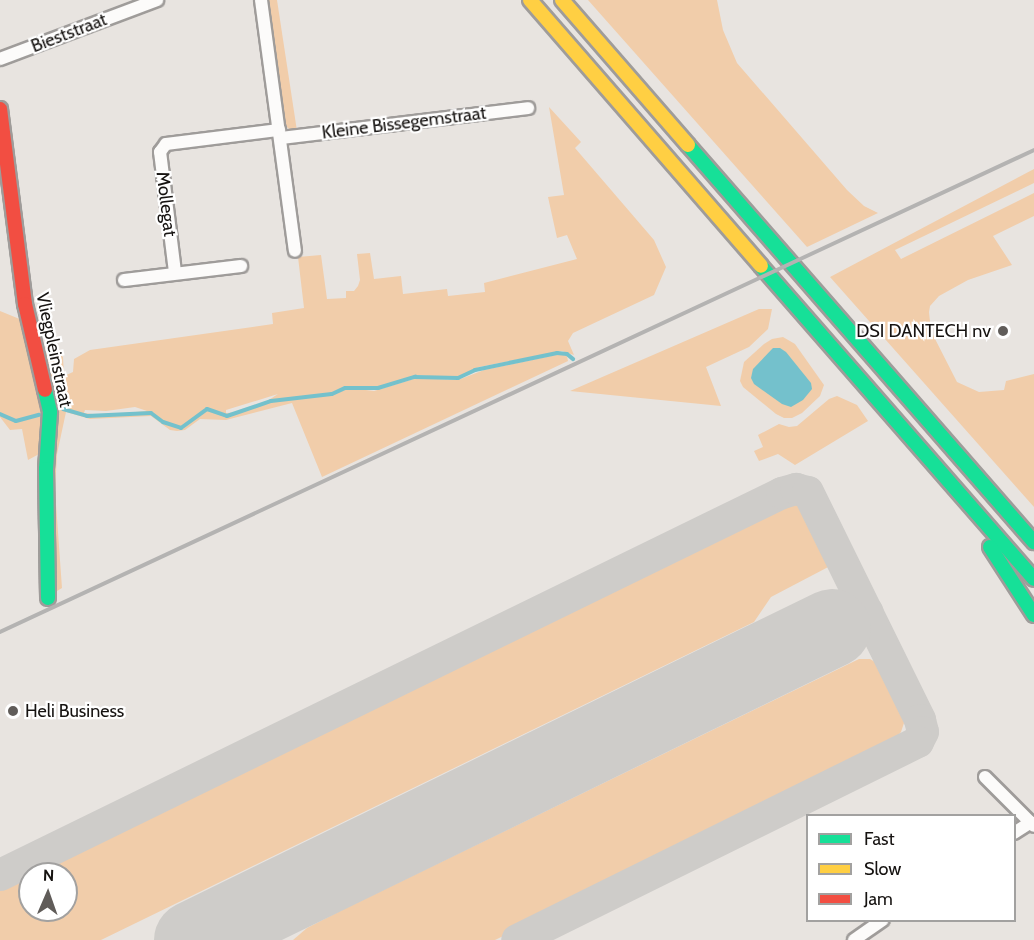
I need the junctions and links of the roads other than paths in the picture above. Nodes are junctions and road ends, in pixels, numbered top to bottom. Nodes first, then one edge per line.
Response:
1 (157, 0) edge
2 (261, 0) edge
3 (530, 0) edge
4 (564, 0) edge
5 (136, 4) edge
6 (0, 59) edge
7 (528, 108) dead end
8 (0, 110) edge
9 (280, 134) junction
10 (295, 251) dead end
11 (241, 266) dead end
12 (175, 272) junction
13 (124, 280) dead end
14 (972, 468) junction
15 (945, 476) junction
16 (1034, 526) edge
17 (1034, 542) edge
18 (1034, 579) edge
19 (48, 598) dead end
20 (1034, 615) edge
21 (985, 777) dead end
22 (1032, 824) edge
23 (1016, 832) edge
24 (881, 922) edge
25 (854, 940) edge

1 - 5 street, Bieststraat
2 - 9 street
3 - 15 main road
4 - 14 main road
5 - 6 street, Bieststraat
7 - 9 street, Kleine Bissegemstraat
8 - 19 main road, Vliegpleinstraat
9 - 10 street
9 - 12 street, Mollegat
11 - 12 street
12 - 13 street
14 - 16 main road
14 - 17 main road
15 - 18 main road
15 - 20 main road
21 - 22 street
22 - 23 street
24 - 25 street

